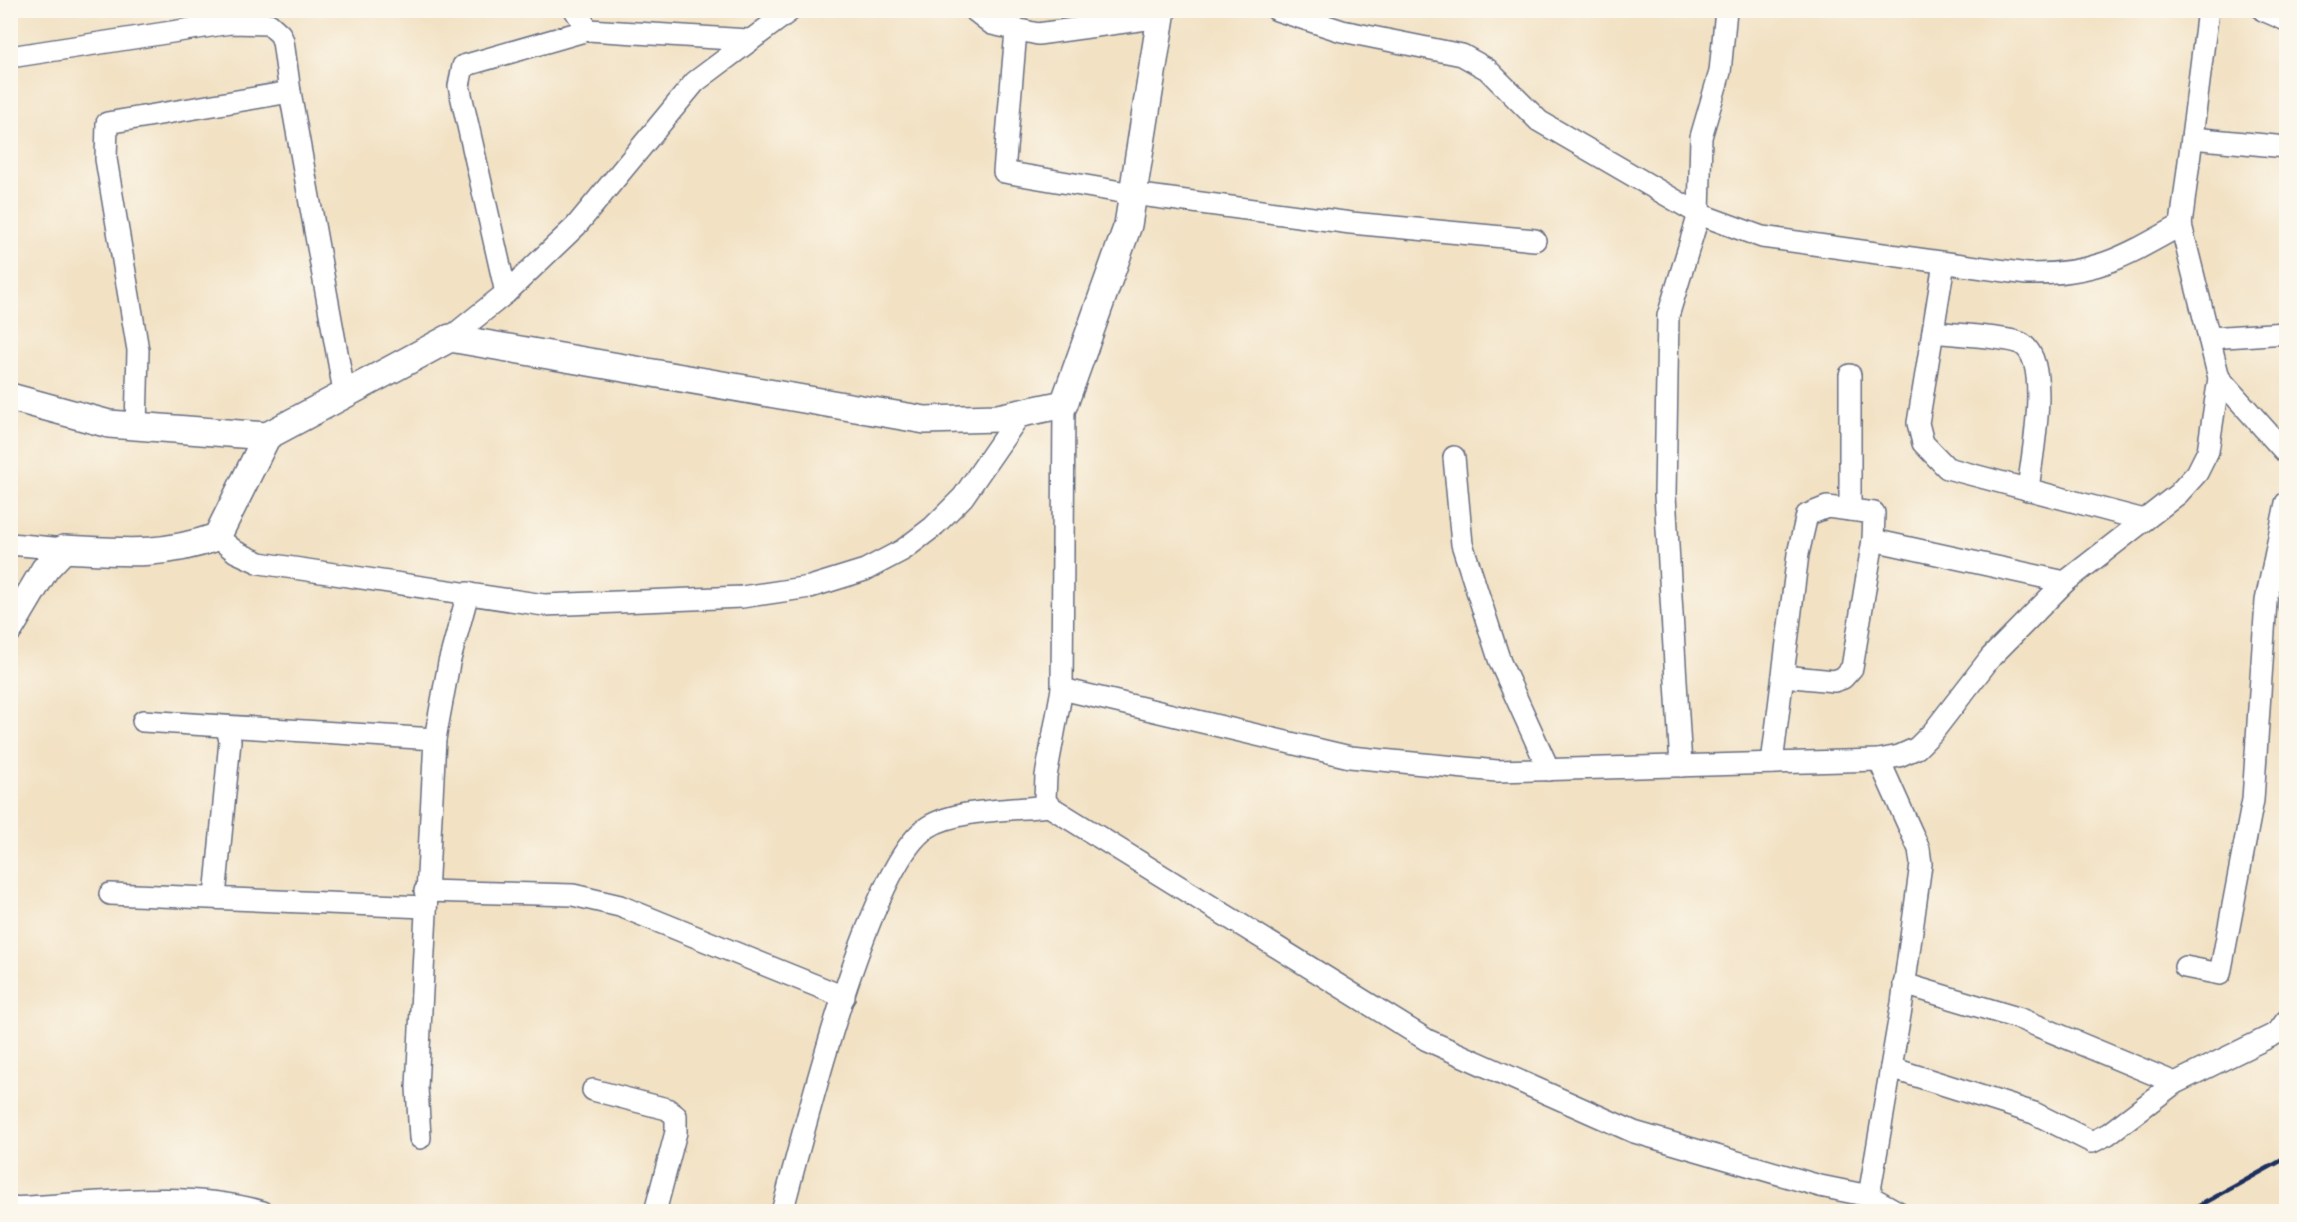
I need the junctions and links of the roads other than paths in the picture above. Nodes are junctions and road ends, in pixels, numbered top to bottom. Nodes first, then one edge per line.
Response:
1 (575, 10) edge
2 (791, 10) edge
3 (974, 10) edge
4 (1276, 10) edge
5 (1726, 10) edge
6 (2208, 10) edge
7 (2263, 10) edge
8 (1162, 14) edge
9 (2286, 20) edge
10 (588, 30) junction
11 (1016, 31) junction
12 (748, 40) junction
13 (10, 57) edge
14 (290, 92) junction
15 (2192, 138) junction
16 (2286, 147) edge
17 (1133, 194) junction
18 (1699, 214) junction
19 (2181, 225) junction
20 (1535, 240) dead end
21 (1944, 263) junction
22 (506, 293) junction
23 (1933, 332) junction
24 (2286, 333) edge
25 (450, 338) junction
26 (2209, 338) junction
27 (1850, 375) dead end
28 (2219, 378) junction
29 (10, 397) edge
30 (345, 397) junction
31 (1064, 404) junction
32 (1022, 413) junction
33 (135, 426) junction
34 (267, 436) junction
35 (2286, 453) edge
36 (1454, 457) dead end
37 (2028, 490) junction
38 (2286, 503) edge
39 (1850, 510) junction
40 (2144, 520) junction
41 (217, 537) junction
42 (1873, 540) junction
43 (10, 544) edge
44 (64, 549) junction
45 (2065, 582) junction
46 (468, 593) junction
47 (10, 628) edge
48 (1783, 676) junction
49 (1062, 689) junction
50 (143, 721) dead end
51 (226, 728) junction
52 (435, 739) junction
53 (1879, 760) junction
54 (1772, 763) junction
55 (1681, 766) junction
56 (1550, 770) junction
57 (1049, 806) junction
58 (110, 894) dead end
59 (215, 897) junction
60 (425, 899) junction
61 (2185, 967) dead end
62 (1905, 984) junction
63 (844, 997) junction
64 (2286, 1021) edge
65 (1891, 1068) junction
66 (2175, 1083) junction
67 (593, 1090) dead end
68 (420, 1138) dead end
69 (1869, 1196) junction
70 (10, 1208) edge
71 (262, 1212) edge
72 (655, 1212) edge
73 (782, 1212) edge
74 (1898, 1212) edge

1 - 10 street
2 - 12 street
3 - 11 street
4 - 18 street
5 - 18 street
6 - 15 street
7 - 9 street
8 - 11 street
8 - 17 street
10 - 12 street
10 - 22 street
11 - 17 street
12 - 22 street
13 - 14 street
14 - 30 street
14 - 33 street
15 - 16 street
15 - 19 street
17 - 20 street
17 - 31 street
18 - 21 street
18 - 55 street
19 - 21 street
19 - 26 street
21 - 23 street
22 - 25 street
23 - 37 street
23 - 37 street
24 - 26 street
25 - 30 street
25 - 32 street
26 - 28 street
27 - 39 street
28 - 35 street
28 - 40 street
29 - 33 street
30 - 34 street
31 - 32 street
31 - 49 street
32 - 46 street
33 - 34 street
34 - 41 street
36 - 56 street
37 - 40 street
38 - 61 street
39 - 42 street
39 - 48 street
40 - 45 street
41 - 44 street
41 - 46 street
42 - 45 street
42 - 48 street
43 - 44 street
44 - 47 street
45 - 53 street
46 - 52 street
48 - 54 street
49 - 56 street
49 - 57 street
50 - 51 street
51 - 52 street
51 - 59 street
52 - 60 street
53 - 54 street
53 - 62 street
54 - 55 street
55 - 56 street
57 - 63 street
57 - 69 street
58 - 59 street
59 - 60 street
60 - 63 street
60 - 68 street
62 - 65 street
62 - 66 street
63 - 73 street
64 - 66 street
65 - 66 street
65 - 69 street
67 - 72 street
69 - 74 street
70 - 71 street

